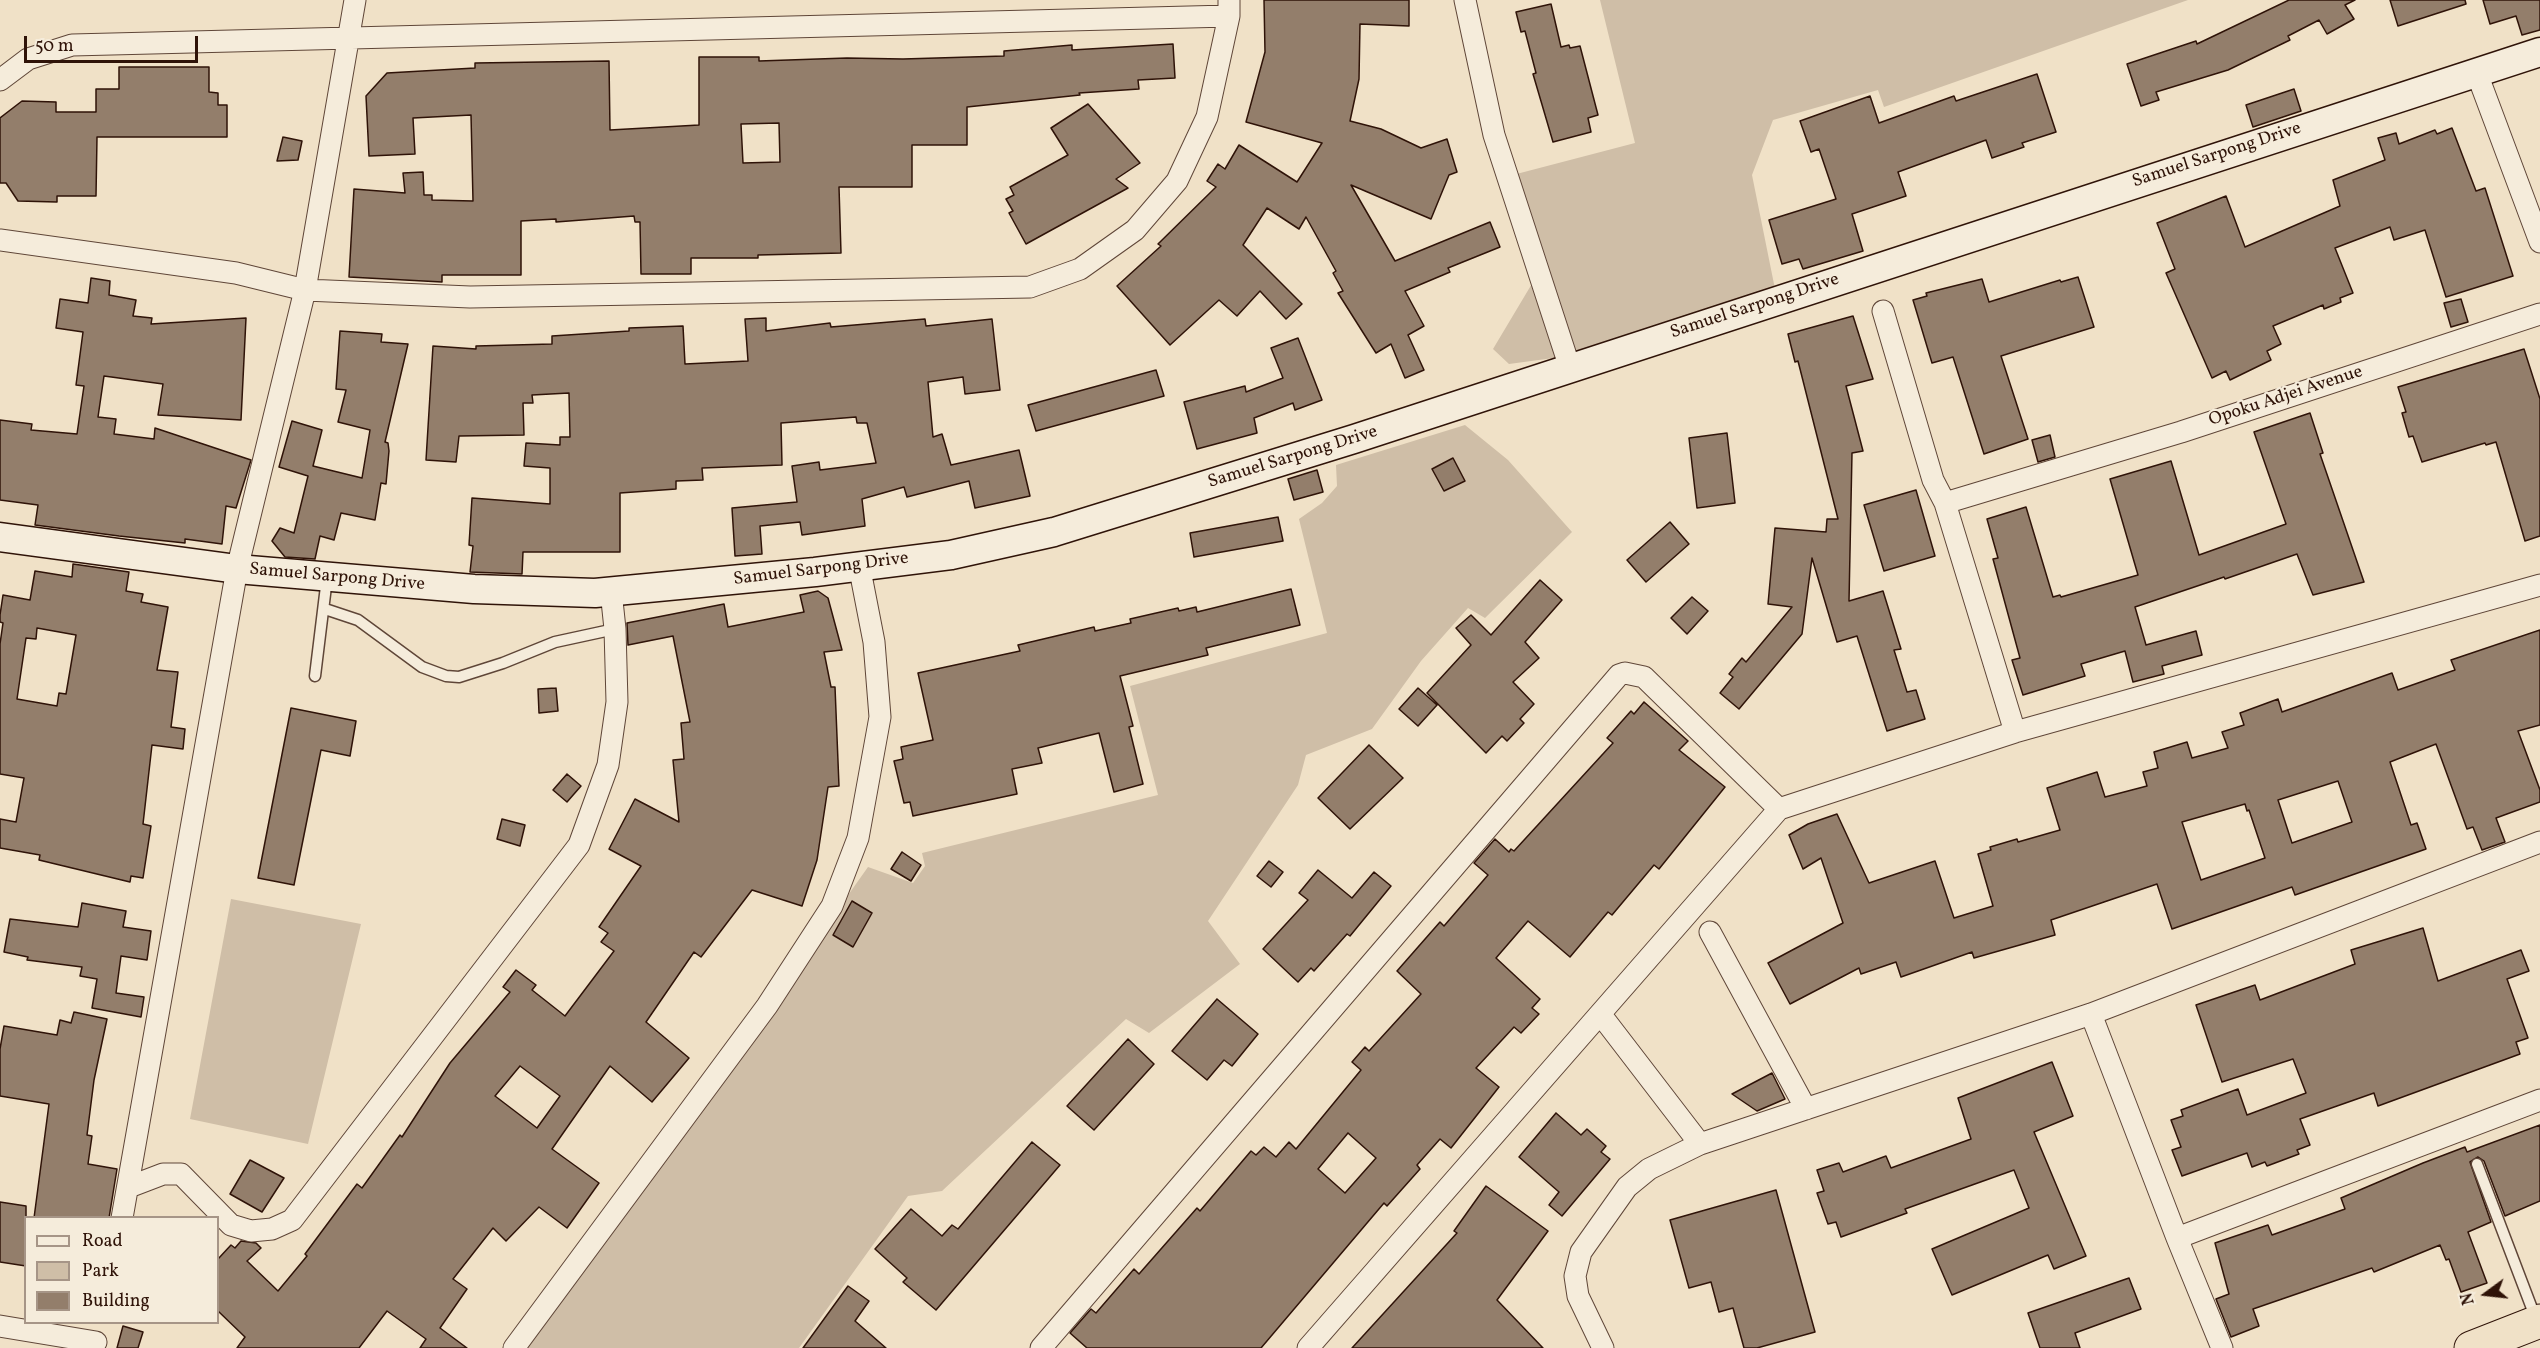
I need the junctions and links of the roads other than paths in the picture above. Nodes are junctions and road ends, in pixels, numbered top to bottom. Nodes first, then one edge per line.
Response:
1 (355, 0) edge
2 (1465, 0) edge
3 (1229, 8) edge
4 (348, 38) junction
5 (2540, 52) edge
6 (2476, 71) junction
7 (0, 80) edge
8 (0, 240) edge
9 (2540, 242) edge
10 (305, 290) junction
11 (1883, 311) dead end
12 (2540, 314) edge
13 (1570, 368) junction
14 (1944, 502) junction
15 (0, 537) edge
16 (859, 565) junction
17 (237, 569) junction
18 (327, 578) junction
19 (2540, 585) edge
20 (611, 591) junction
21 (325, 609) junction
22 (615, 629) junction
23 (315, 676) dead end
24 (2015, 732) junction
25 (1779, 809) junction
26 (2540, 842) edge
27 (1710, 932) dead end
28 (2091, 1014) junction
29 (1601, 1015) junction
30 (2540, 1100) edge
31 (1806, 1109) junction
32 (1700, 1144) junction
33 (2477, 1164) dead end
34 (129, 1187) junction
35 (122, 1216) edge
36 (2177, 1238) junction
37 (2538, 1321) edge
38 (0, 1326) edge
39 (97, 1337) edge
40 (514, 1348) edge
41 (1041, 1348) edge
42 (1308, 1348) edge
43 (1603, 1348) edge
44 (2222, 1348) edge
45 (2471, 1348) edge

1 - 4 street
2 - 13 street
3 - 4 street
3 - 10 street
4 - 7 street
4 - 10 street
5 - 6 street, Samuel Sarpong Drive
6 - 9 street
6 - 13 street, Samuel Sarpong Drive
8 - 10 street
10 - 17 street
11 - 14 street
12 - 14 street, Opoku Adjei Avenue
13 - 16 street, Samuel Sarpong Drive
14 - 24 street
15 - 17 street, Samuel Sarpong Drive
16 - 20 street, Samuel Sarpong Drive
16 - 40 street
17 - 18 street, Samuel Sarpong Drive
17 - 34 street
18 - 20 street, Samuel Sarpong Drive
18 - 21 lane
19 - 24 street
20 - 22 street
21 - 22 lane
21 - 23 lane
22 - 34 street
24 - 25 street
25 - 29 street
25 - 41 street
26 - 28 street
27 - 31 street
28 - 31 street
28 - 36 street
29 - 32 street
29 - 42 street
30 - 36 street
31 - 32 street
32 - 43 street
33 - 37 lane
34 - 35 street
36 - 44 street
37 - 45 highway
38 - 39 street

